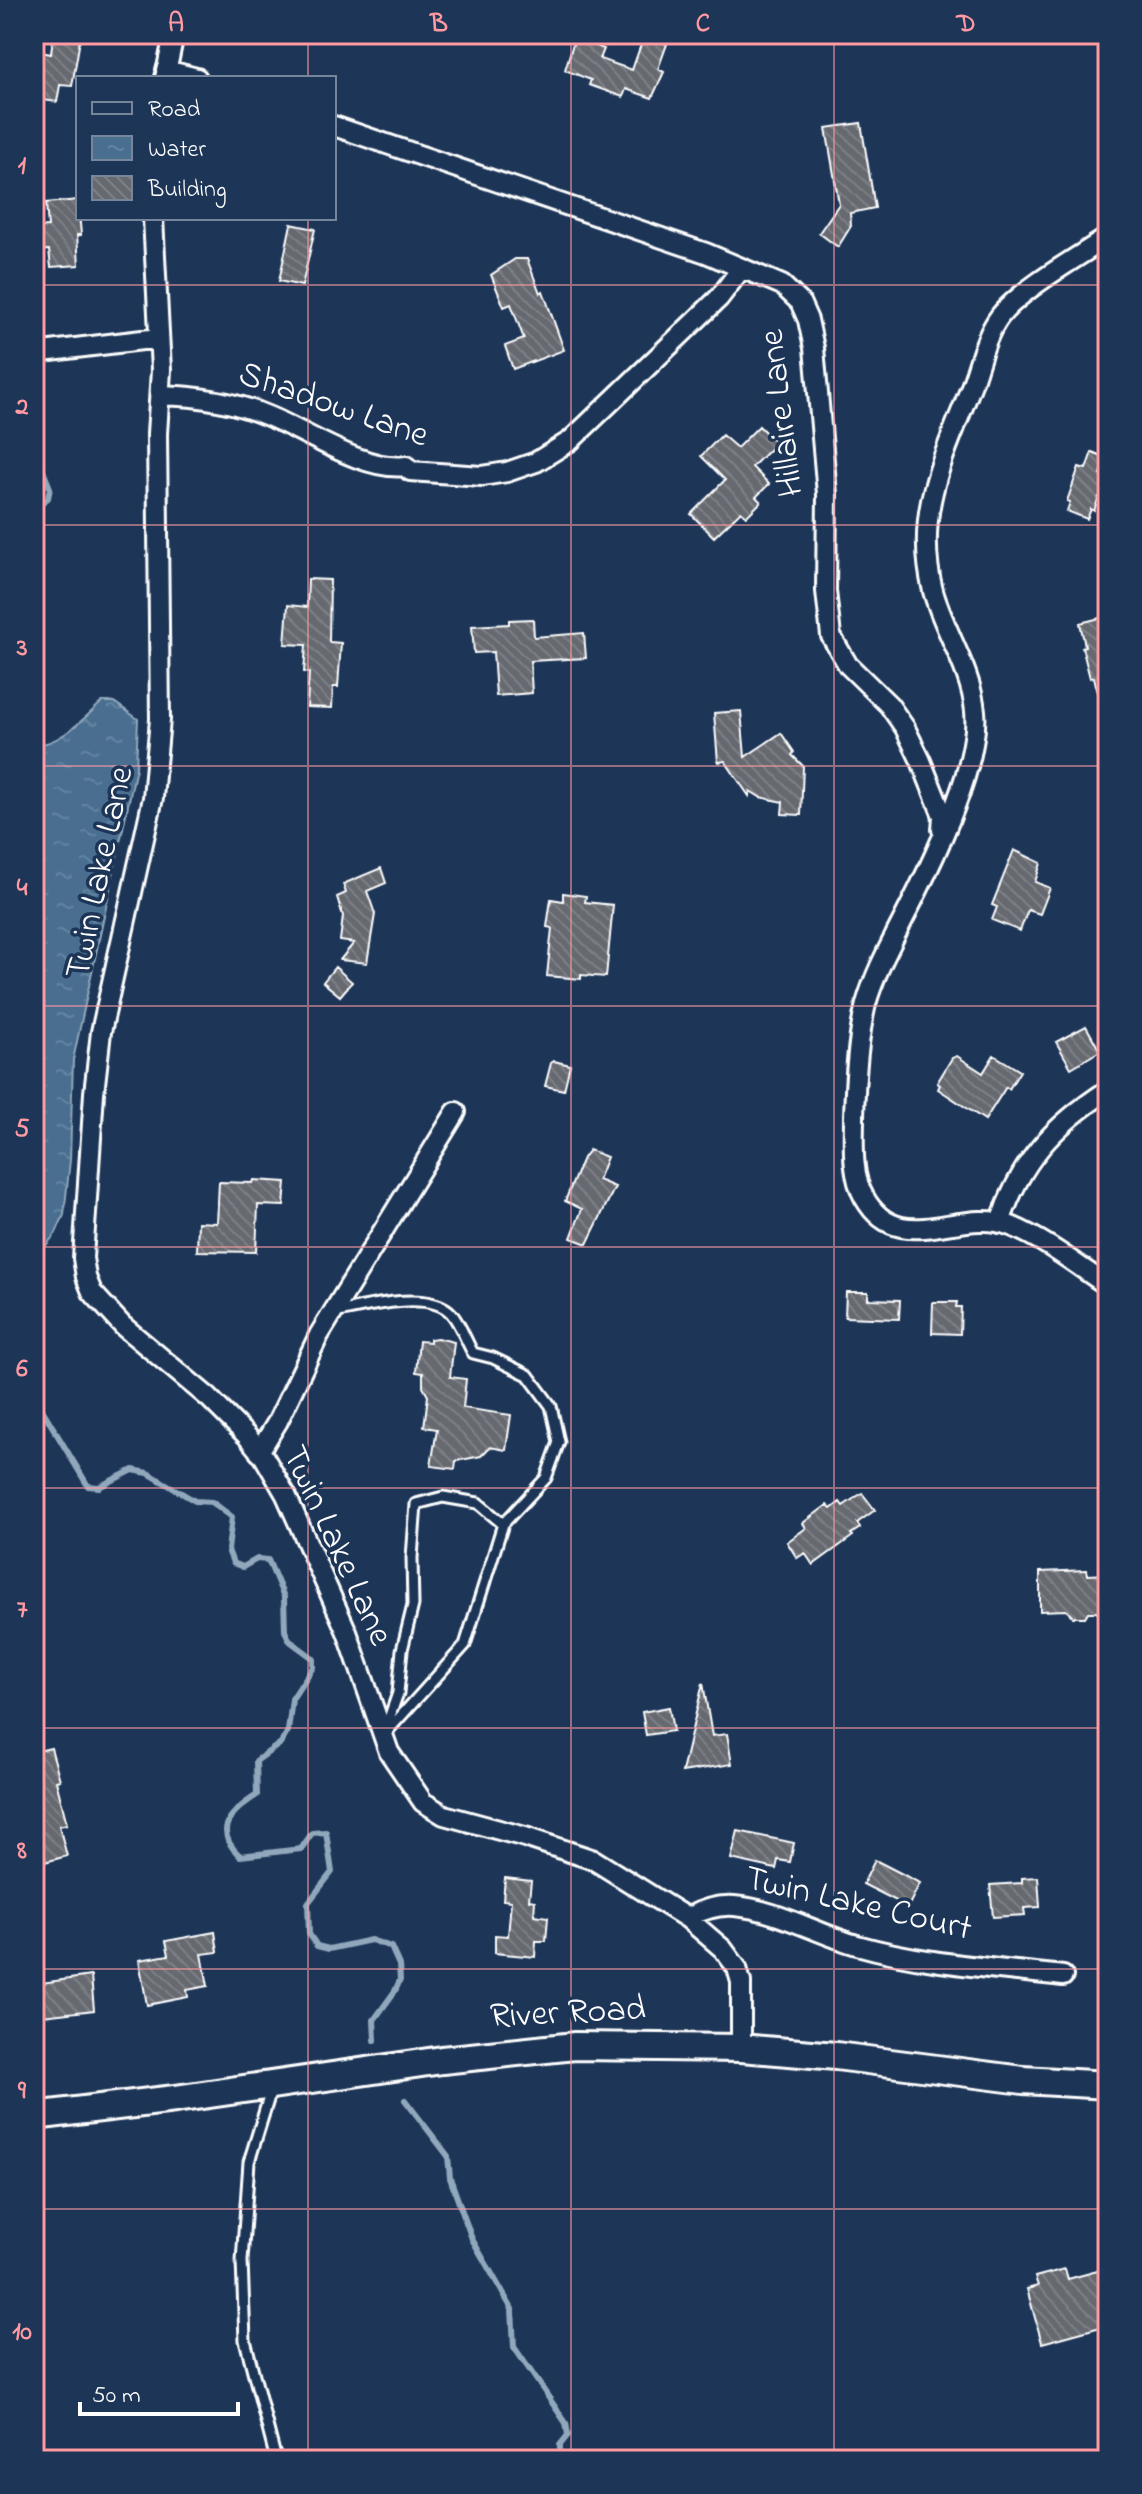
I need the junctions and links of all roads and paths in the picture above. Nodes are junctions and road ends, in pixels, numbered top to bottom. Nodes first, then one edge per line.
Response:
1 (174, 34) edge
2 (165, 74) edge
3 (336, 127) edge
4 (153, 220) edge
5 (1108, 237) edge
6 (741, 269) junction
7 (159, 338) junction
8 (34, 353) edge
9 (160, 395) junction
10 (942, 837) junction
11 (1108, 1090) edge
12 (456, 1112) dead end
13 (1000, 1223) junction
14 (1108, 1286) edge
15 (332, 1314) junction
16 (259, 1452) junction
17 (503, 1524) junction
18 (383, 1736) junction
19 (687, 1918) junction
20 (1063, 1976) dead end
21 (741, 2048) junction
22 (273, 2084) junction
23 (1108, 2085) edge
24 (34, 2116) edge
25 (276, 2460) edge

1 - 2 street
3 - 6 street, Hillaire Lane
4 - 7 street, Twin Lake Lane
5 - 10 street
6 - 9 street, Shadow Lane
6 - 10 street, Hillaire Lane
7 - 8 street
7 - 9 street, Twin Lake Lane
9 - 16 street, Twin Lake Lane
10 - 13 street
11 - 13 street
12 - 15 street
13 - 14 street
15 - 16 street
15 - 17 lane
16 - 18 street, Twin Lake Lane
17 - 18 lane
17 - 18 lane
18 - 19 street, Twin Lake Lane
19 - 20 street, Twin Lake Court
19 - 21 street, Twin Lake Lane
21 - 22 main road, River Road
21 - 23 main road, River Road
22 - 24 main road, River Road
22 - 25 lane

